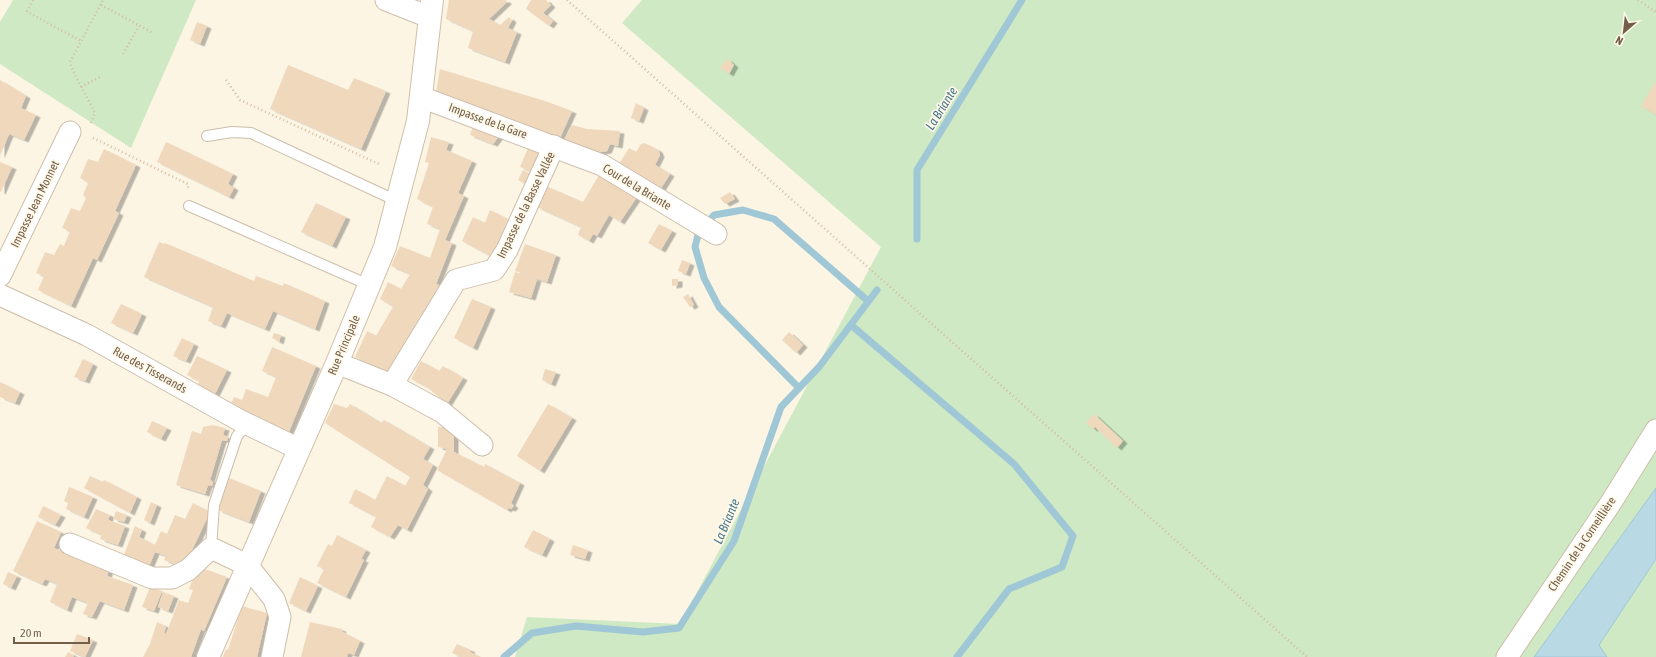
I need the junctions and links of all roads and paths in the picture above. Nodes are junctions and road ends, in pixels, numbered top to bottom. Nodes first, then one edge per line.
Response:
1 (32, 0) edge
2 (103, 0) edge
3 (386, 0) edge
4 (567, 0) edge
5 (1638, 0) edge
6 (101, 5) junction
7 (430, 9) edge
8 (1656, 12) edge
9 (139, 26) junction
10 (153, 33) dead end
11 (81, 41) junction
12 (123, 54) dead end
13 (102, 76) dead end
14 (226, 80) dead end
15 (81, 87) junction
16 (421, 97) junction
17 (78, 133) junction
18 (207, 136) dead end
19 (554, 146) junction
20 (404, 176) junction
21 (398, 201) junction
22 (189, 206) joint
23 (716, 234) dead end
24 (0, 276) edge
25 (370, 285) junction
26 (0, 296) edge
27 (337, 363) junction
28 (392, 385) junction
29 (248, 423) junction
30 (1656, 430) edge
31 (482, 445) dead end
32 (299, 449) junction
33 (70, 544) dead end
34 (211, 548) junction
35 (247, 565) junction
36 (208, 657) edge
37 (272, 657) edge
38 (1307, 657) edge
39 (1507, 657) edge

1 - 11 path
2 - 6 path
3 - 7 street
4 - 38 path
5 - 8 path
6 - 9 path
6 - 11 path
7 - 16 street, Rue Principale
9 - 10 path
9 - 12 path
11 - 15 path
13 - 15 path
14 - 20 path
15 - 17 path
16 - 19 street, Impasse de la Gare
16 - 20 street, Rue Principale
17 - 22 path
17 - 24 street, Impasse Jean Monnet
18 - 21 lane
19 - 23 street, Cour de la Briante
19 - 28 street, Impasse de la Basse Vallée
20 - 21 street, Rue Principale
21 - 25 street, Rue Principale
22 - 25 lane
25 - 27 street, Rue Principale
26 - 29 street, Rue des Tisserands
27 - 28 street
27 - 32 street, Rue Principale
28 - 31 street
29 - 32 street, Rue des Tisserands
29 - 34 lane
30 - 39 street, Chemin de la Corneillière
32 - 35 street, Rue Principale
33 - 34 street
34 - 35 street
35 - 36 street, Rue Principale
35 - 37 street

